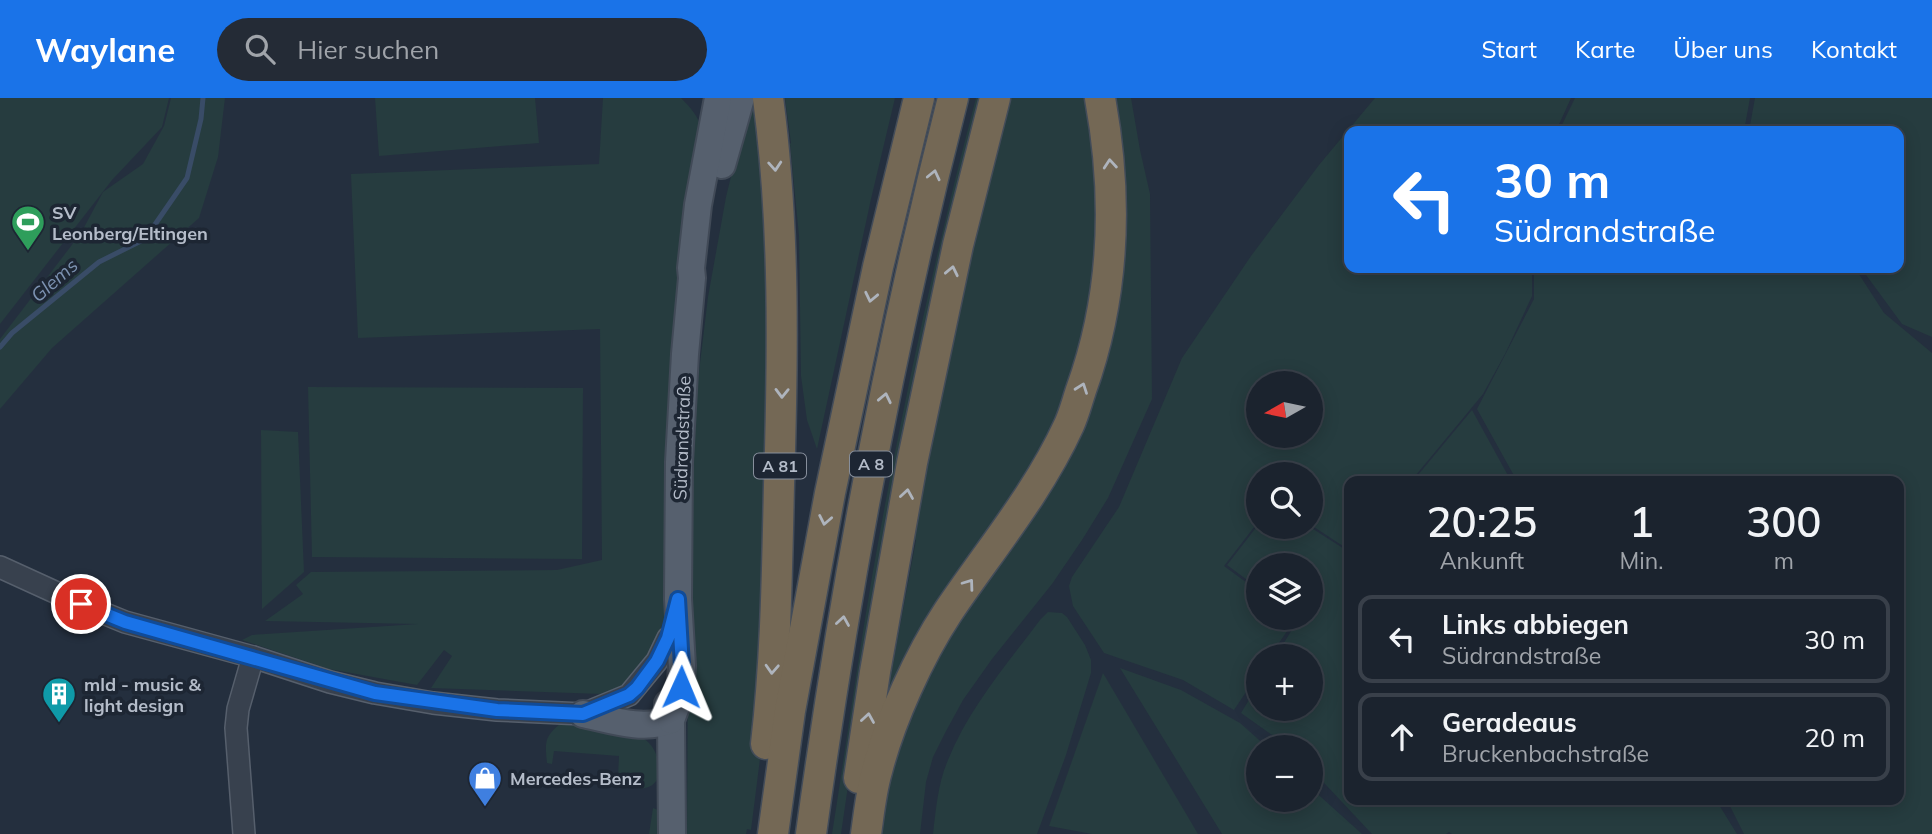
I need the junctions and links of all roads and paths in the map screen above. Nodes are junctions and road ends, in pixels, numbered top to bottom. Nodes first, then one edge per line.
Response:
1 (718, 98) edge
2 (741, 98) edge
3 (768, 98) edge
4 (919, 98) edge
5 (953, 98) edge
6 (995, 98) edge
7 (1100, 98) edge
8 (692, 278) junction
9 (0, 567) edge
10 (678, 599) junction
11 (668, 638) junction
12 (253, 657) junction
13 (613, 702) junction
14 (583, 714) junction
15 (670, 720) junction
16 (244, 834) edge
17 (672, 834) edge
18 (754, 834) edge
19 (773, 834) edge
20 (811, 834) edge
21 (852, 834) edge
22 (866, 834) edge

1 - 8 main road, Südrandstraße
2 - 8 main road, Südrandstraße
3 -> 18 highway, A 81
4 -> 19 highway, A 8
20 -> 5 highway, A 8
21 -> 6 highway
22 -> 7 highway
8 - 10 main road, Südrandstraße
9 - 12 street
10 - 11 main road, Südrandstraße
10 - 15 main road, Südrandstraße
11 - 13 street
11 - 15 main road, Südrandstraße
12 - 14 street
12 - 16 street
13 - 14 street
13 - 15 main road
14 - 15 main road
15 - 17 main road, Südrandstraße

